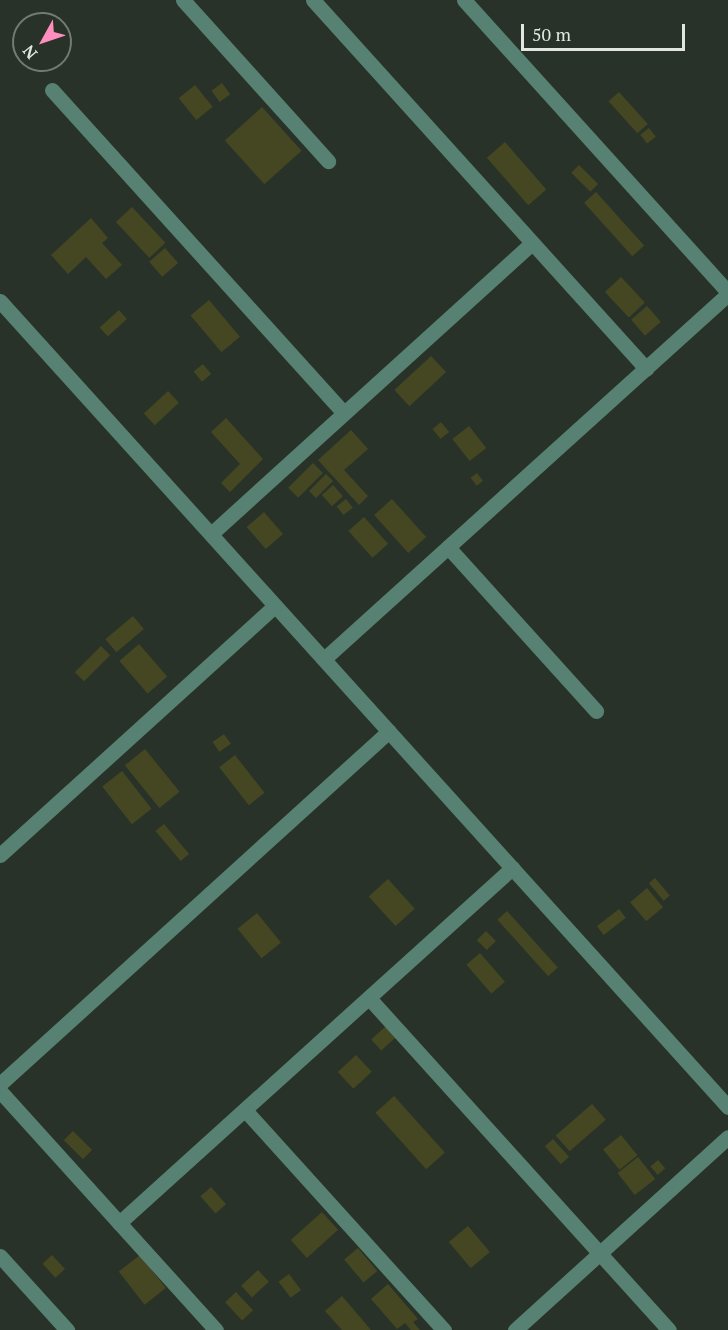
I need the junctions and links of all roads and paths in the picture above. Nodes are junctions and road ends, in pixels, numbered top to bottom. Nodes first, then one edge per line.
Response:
1 (183, 0) edge
2 (313, 0) edge
3 (464, 0) edge
4 (52, 90) dead end
5 (328, 161) dead end
6 (532, 243) junction
7 (728, 293) edge
8 (0, 301) edge
9 (646, 369) junction
10 (344, 413) junction
11 (211, 534) junction
12 (448, 547) junction
13 (275, 606) junction
14 (324, 659) junction
15 (596, 711) dead end
16 (389, 731) junction
17 (0, 855) edge
18 (512, 868) junction
19 (369, 998) junction
20 (0, 1084) edge
21 (0, 1091) edge
22 (728, 1107) edge
23 (245, 1110) junction
24 (728, 1137) edge
25 (120, 1223) junction
26 (600, 1253) junction
27 (0, 1256) edge
28 (67, 1330) edge
29 (216, 1330) edge
30 (444, 1330) edge
31 (515, 1330) edge
32 (669, 1330) edge

1 - 5 street
2 - 6 street
3 - 7 street
4 - 10 street
6 - 9 street
6 - 10 street
7 - 9 street
8 - 11 street
9 - 12 street
10 - 11 street
11 - 13 street
12 - 14 street
12 - 15 street
13 - 14 street
13 - 17 street
14 - 16 street
16 - 18 street
16 - 20 street
18 - 19 street
18 - 22 street
19 - 23 street
19 - 26 street
21 - 25 street
23 - 25 street
23 - 30 street
24 - 26 street
25 - 29 street
26 - 31 street
26 - 32 street
27 - 28 street

